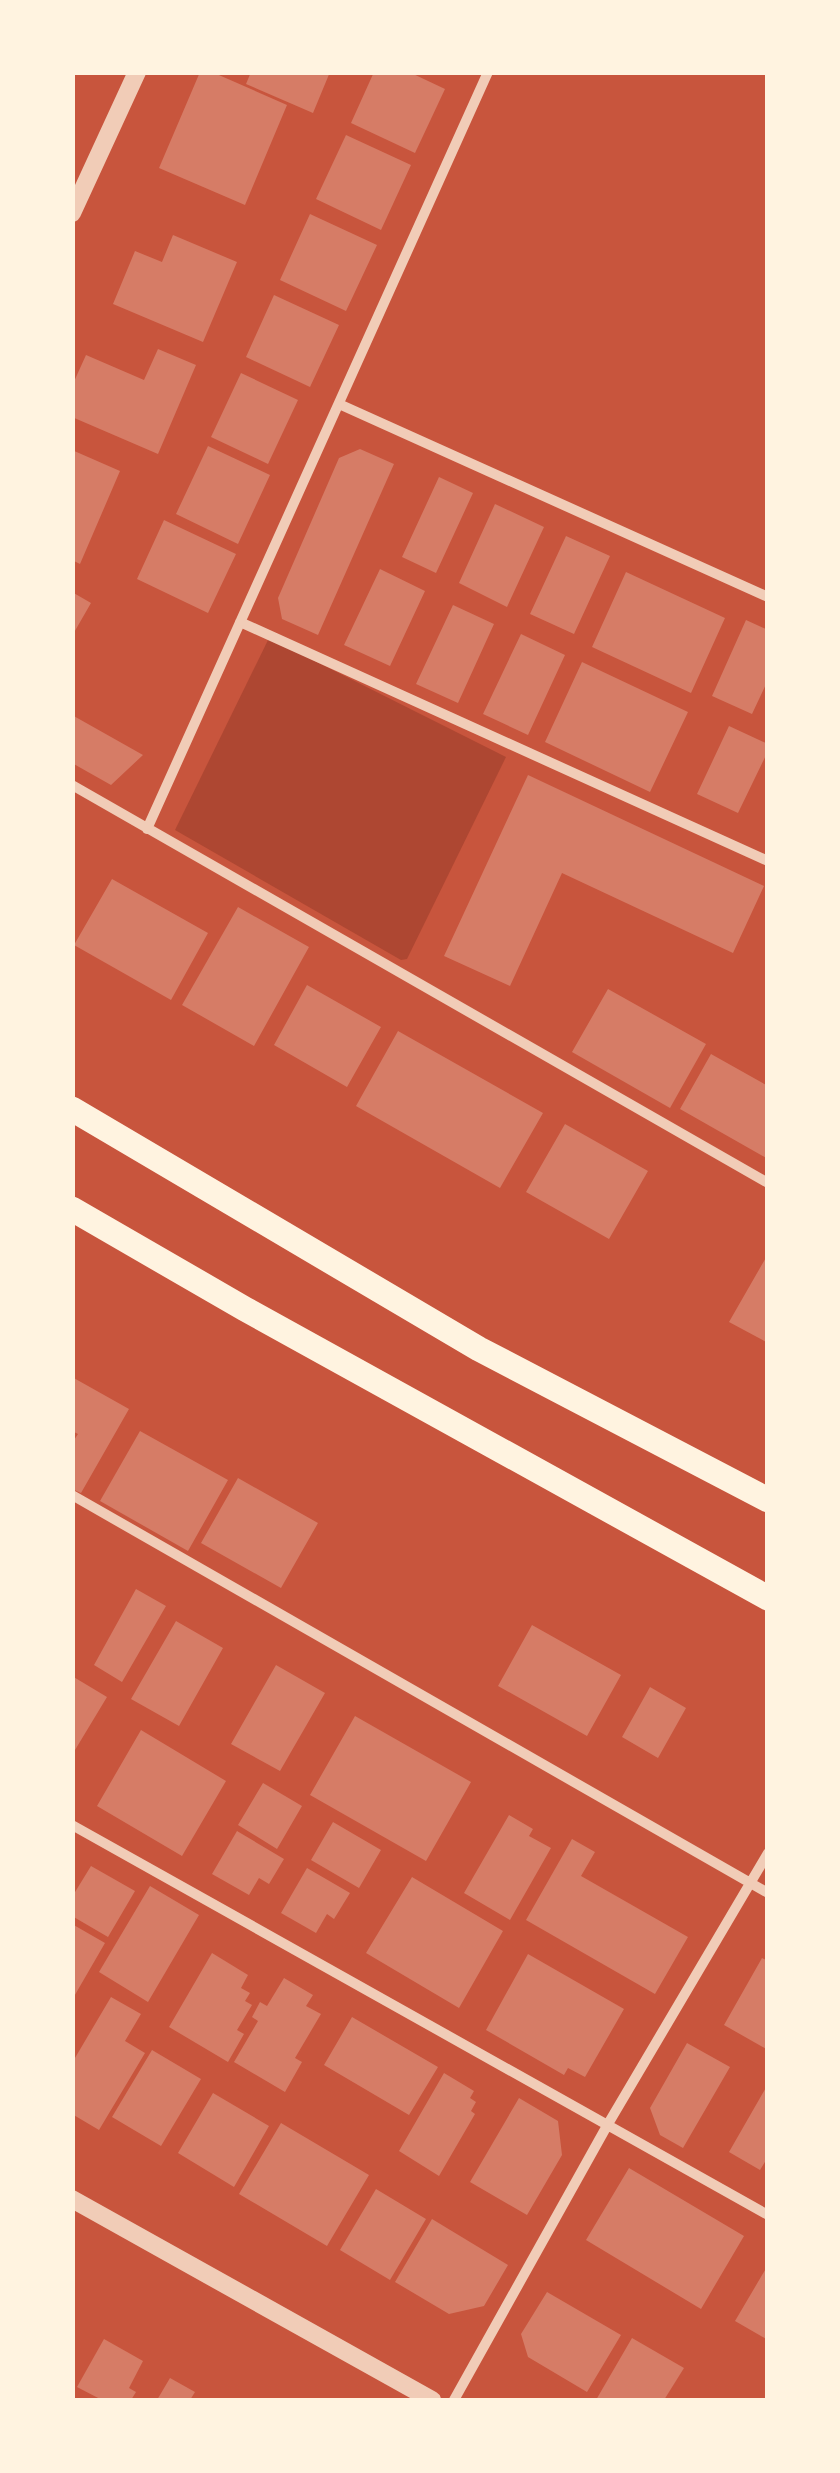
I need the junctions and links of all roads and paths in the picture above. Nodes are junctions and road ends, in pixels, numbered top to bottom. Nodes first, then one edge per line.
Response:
1 (136, 72) edge
2 (488, 72) edge
3 (72, 213) edge
4 (339, 404) junction
5 (768, 597) edge
6 (240, 622) junction
7 (72, 785) edge
8 (147, 829) junction
9 (768, 860) edge
10 (72, 1108) edge
11 (768, 1183) edge
12 (72, 1209) edge
13 (72, 1495) edge
14 (768, 1500) edge
15 (768, 1598) edge
16 (72, 1825) edge
17 (768, 1853) edge
18 (750, 1882) junction
19 (768, 1893) edge
20 (608, 2124) junction
21 (72, 2198) edge
22 (768, 2215) edge
23 (432, 2400) edge
24 (454, 2400) edge

1 - 3 street
2 - 4 street
4 - 5 street
4 - 6 street
6 - 8 street
6 - 9 street
7 - 8 street
8 - 11 street
10 - 14 main road
12 - 15 main road
13 - 18 street
16 - 20 street
17 - 18 street
18 - 19 street
18 - 20 street
20 - 22 street
20 - 24 street
21 - 23 street

